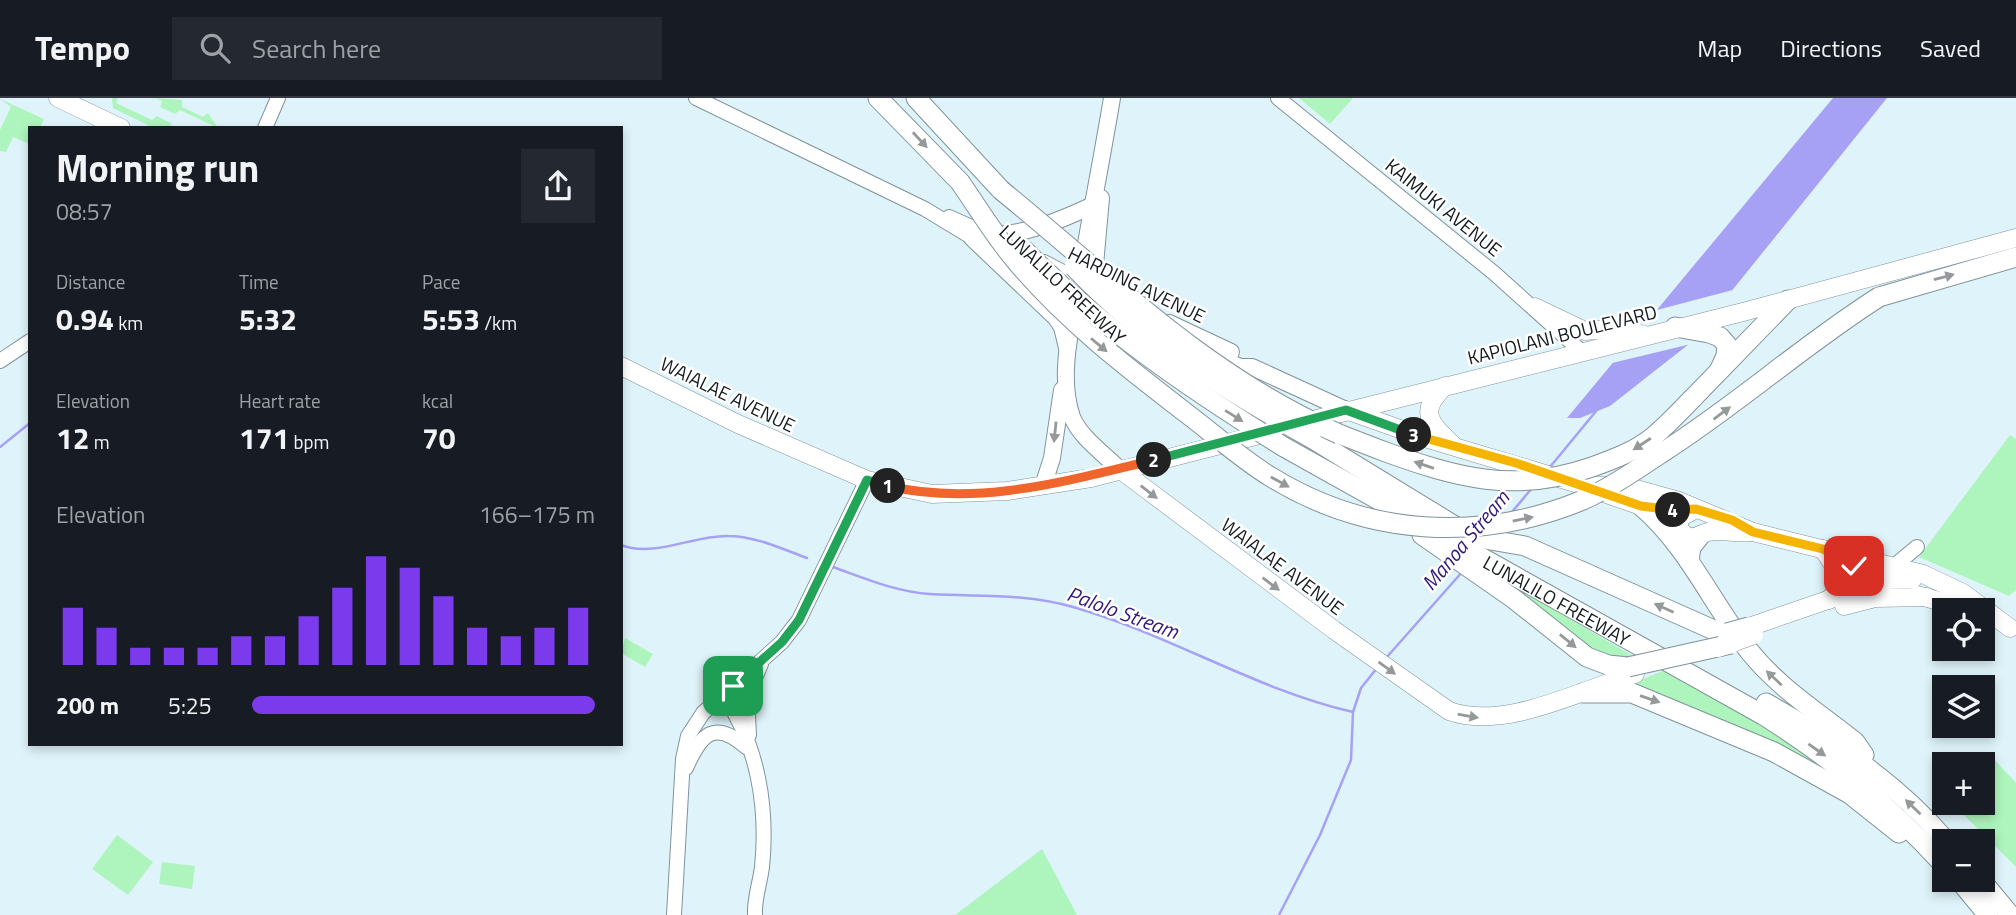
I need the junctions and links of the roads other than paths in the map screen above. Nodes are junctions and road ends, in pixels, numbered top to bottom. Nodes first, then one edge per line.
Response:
1 (278, 98) edge
2 (695, 98) edge
3 (878, 98) edge
4 (916, 98) edge
5 (1112, 98) edge
6 (1278, 98) edge
7 (66, 100) edge
8 (117, 126) edge
9 (266, 126) edge
10 (1101, 167) junction
11 (960, 182) junction
12 (1002, 190) junction
13 (1091, 205) junction
14 (925, 209) junction
15 (989, 235) junction
16 (972, 238) junction
17 (2016, 238) edge
18 (2016, 257) edge
19 (1085, 283) junction
20 (1788, 300) junction
21 (1535, 307) junction
22 (1704, 325) junction
23 (1675, 327) joint
24 (1636, 336) junction
25 (28, 342) edge
26 (1582, 352) junction
27 (1068, 356) junction
28 (0, 361) edge
29 (623, 367) edge
30 (1253, 368) junction
31 (1717, 373) junction
32 (1066, 377) junction
33 (1447, 386) junction
34 (1346, 410) junction
35 (1278, 439) junction
36 (1455, 447) junction
37 (1118, 468) junction
38 (867, 480) junction
39 (1580, 484) junction
40 (1043, 486) junction
41 (1641, 506) junction
42 (1696, 509) junction
43 (1753, 532) junction
44 (1700, 536) junction
45 (1459, 544) junction
46 (1823, 549) junction
47 (1689, 561) junction
48 (1509, 566) junction
49 (1893, 567) junction
50 (1838, 572) junction
51 (1923, 574) junction
52 (1881, 582) junction
53 (1858, 591) junction
54 (1963, 593) junction
55 (1927, 597) junction
56 (1932, 598) edge
57 (1825, 607) junction
58 (1995, 621) edge
59 (2013, 630) edge
60 (1752, 631) joint
61 (1729, 639) junction
62 (764, 659) junction
63 (1631, 671) junction
64 (1583, 693) junction
65 (724, 696) junction
66 (750, 751) junction
67 (1877, 774) junction
68 (682, 777) junction
69 (1934, 829) edge
70 (1932, 853) edge
71 (1932, 861) edge
72 (1972, 892) edge
73 (1978, 892) edge
74 (675, 908) edge
75 (666, 915) edge
76 (755, 915) edge
77 (1988, 915) edge
78 (2010, 915) edge

1 - 9 street
2 - 14 street, HARDING AVENUE
3 -> 11 highway, LUNALILO FREEWAY
4 - 12 highway, LUNALILO FREEWAY
5 - 10 main road
6 - 21 street, KAIMUKI AVENUE
7 - 8 main road
10 - 13 main road
10 - 19 main road
11 -> 18 highway, bridge
11 -> 35 highway, LUNALILO FREEWAY, bridge
31 -> 12 highway, bridge
12 - 45 highway, LUNALILO FREEWAY, bridge
13 - 15 main road
13 - 19 main road
14 - 15 street, HARDING AVENUE
14 - 16 street, HARDING AVENUE
15 - 19 street, HARDING AVENUE
16 - 19 street, HARDING AVENUE
16 - 27 main road
17 - 20 main road
19 - 27 main road
19 - 30 main road, HARDING AVENUE
19 - 30 main road, HARDING AVENUE
20 - 22 main road
20 - 31 highway
21 - 24 main road
21 - 26 street, KAIMUKI AVENUE
22 - 23 highway
22 - 31 highway
23 - 24 main road, KAPIOLANI BOULEVARD
24 - 26 main road, KAPIOLANI BOULEVARD
25 - 28 street
26 - 33 main road, KAPIOLANI BOULEVARD
27 - 32 main road
29 - 38 main road, WAIALAE AVENUE
30 - 34 main road, HARDING AVENUE
30 - 35 main road
32 - 37 main road
32 -> 40 main road
33 - 34 main road, KAPIOLANI BOULEVARD
33 - 36 main road
34 - 35 main road, KAPIOLANI BOULEVARD
34 - 36 main road
35 - 37 main road, KAPIOLANI BOULEVARD
35 - 45 highway, LUNALILO FREEWAY
36 - 39 main road, bridge
37 - 40 main road, WAIALAE AVENUE
37 -> 64 main road, WAIALAE AVENUE
38 - 40 main road, WAIALAE AVENUE
38 - 62 street
39 - 41 main road
39 - 42 main road
41 - 42 main road
41 - 47 highway
42 - 43 main road
42 - 44 main road
43 - 44 main road
43 - 46 main road
44 - 47 highway
45 - 48 highway, LUNALILO FREEWAY
61 -> 45 highway
45 -> 63 highway
46 - 49 main road
46 - 50 main road
46 - 53 main road
67 -> 47 highway
48 - 67 highway, LUNALILO FREEWAY
48 -> 70 highway, LUNALILO FREEWAY
49 - 51 main road
49 - 51 street
49 - 52 main road
50 - 53 main road
50 - 57 main road
51 - 54 main road
52 - 53 main road
52 - 54 main road
53 - 55 main road
53 - 57 main road
54 - 59 main road
55 - 56 main road
55 - 57 main road
57 - 60 main road
58 - 59 main road
60 - 61 highway, bridge
61 - 63 highway, bridge
62 - 65 street
62 - 66 street
63 - 64 main road, WAIALAE AVENUE
64 -> 71 highway
65 - 66 street
65 - 68 street
66 - 68 street
66 - 76 street
69 -> 67 highway, LUNALILO FREEWAY
68 - 74 street
72 - 77 highway
73 - 78 highway
74 - 75 street

